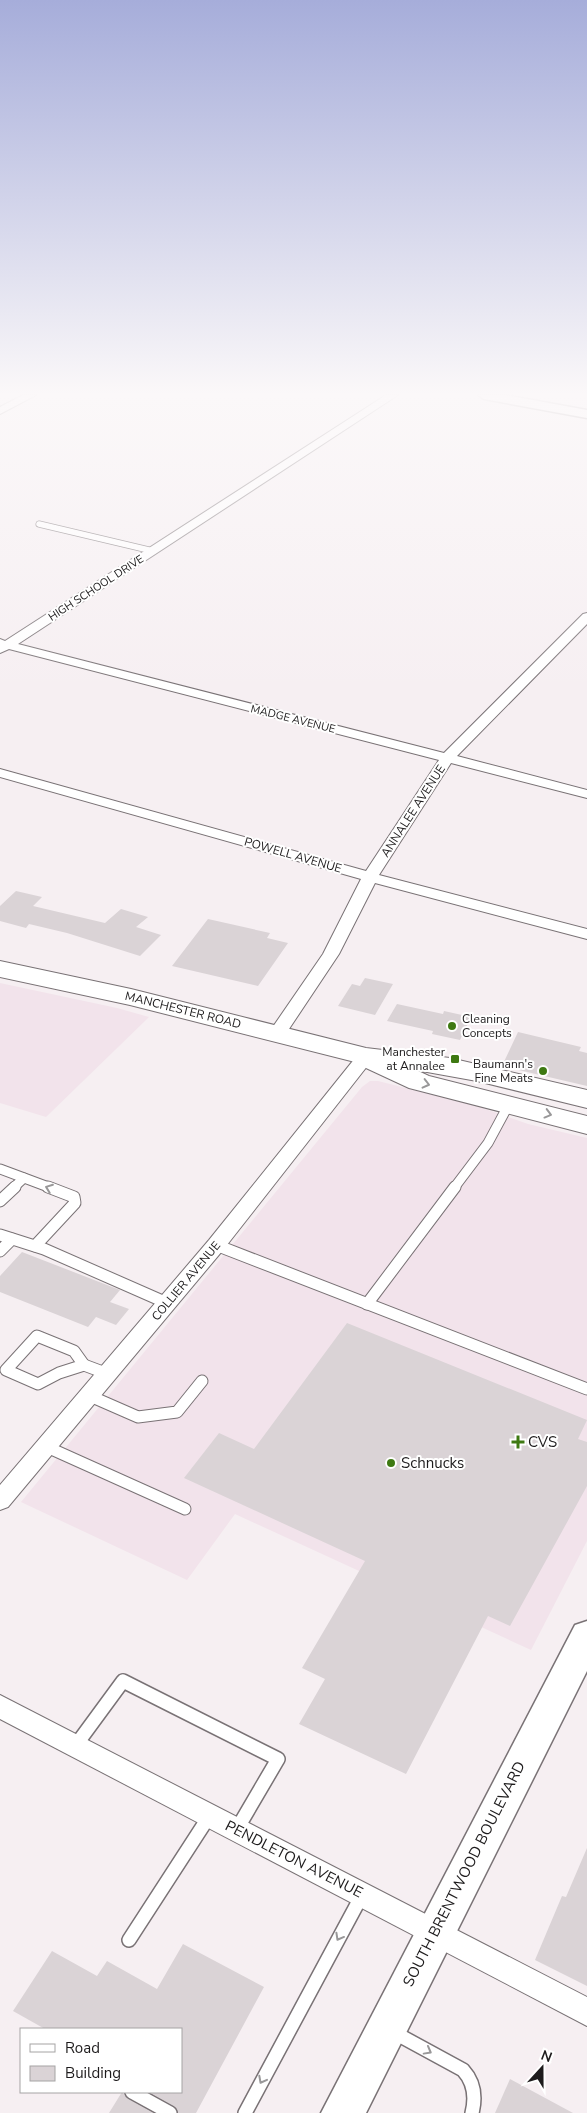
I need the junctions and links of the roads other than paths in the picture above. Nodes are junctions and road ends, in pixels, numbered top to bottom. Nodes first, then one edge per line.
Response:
1 (241, 494) edge
2 (39, 524) dead end
3 (153, 551) junction
4 (587, 617) edge
5 (3, 646) edge
6 (447, 758) junction
7 (0, 773) edge
8 (587, 794) edge
9 (370, 877) junction
10 (587, 934) edge
11 (0, 969) edge
12 (277, 1034) junction
13 (366, 1056) junction
14 (587, 1099) edge
15 (509, 1104) junction
16 (587, 1124) edge
17 (0, 1169) edge
18 (24, 1178) junction
19 (0, 1201) edge
20 (0, 1234) edge
21 (12, 1239) junction
22 (216, 1245) junction
23 (35, 1246) junction
24 (0, 1251) edge
25 (167, 1304) junction
26 (366, 1304) junction
27 (84, 1365) junction
28 (108, 1374) junction
29 (202, 1381) dead end
30 (587, 1389) edge
31 (90, 1396) junction
32 (47, 1447) junction
33 (0, 1501) edge
34 (185, 1509) dead end
35 (582, 1658) edge
36 (0, 1706) edge
37 (75, 1746) junction
38 (210, 1815) junction
39 (236, 1830) junction
40 (362, 1894) junction
41 (434, 1932) junction
42 (129, 1940) dead end
43 (587, 2012) edge
44 (386, 2028) junction
45 (134, 2093) edge
46 (170, 2113) edge
47 (245, 2113) edge
48 (343, 2113) edge
49 (472, 2113) edge

1 - 3 street, HIGH SCHOOL DRIVE
2 - 3 lane
3 - 5 street, HIGH SCHOOL DRIVE
4 - 6 street, ANNALEE AVENUE
5 - 6 street, MADGE AVENUE
6 - 8 street, MADGE AVENUE
6 - 9 street, ANNALEE AVENUE
7 - 9 street, POWELL AVENUE
9 - 10 street, POWELL AVENUE
9 - 12 street, ANNALEE AVENUE
11 - 12 main road, MANCHESTER ROAD
12 - 13 main road, MANCHESTER ROAD
13 - 14 main road, MANCHESTER ROAD
13 -> 15 main road, MANCHESTER ROAD
13 - 22 street, COLLIER AVENUE
15 -> 16 main road, MANCHESTER ROAD
15 - 26 lane
17 - 18 lane
18 - 19 lane
23 -> 18 lane
20 - 21 lane
21 - 23 lane
21 - 24 lane
22 - 25 street, COLLIER AVENUE
22 - 26 lane
23 - 25 lane
25 - 28 street, COLLIER AVENUE
26 - 30 lane
27 - 27 lane
27 - 28 lane
28 - 31 street, COLLIER AVENUE
29 - 31 lane
31 - 32 street, COLLIER AVENUE
32 - 33 street, COLLIER AVENUE
32 - 34 lane
35 - 41 main road, SOUTH BRENTWOOD BOULEVARD
36 - 37 street, PENDLETON AVENUE
37 - 38 street, PENDLETON AVENUE
37 - 39 lane
38 - 39 street, PENDLETON AVENUE
38 - 42 lane
39 - 40 street, PENDLETON AVENUE
40 - 41 street, PENDLETON AVENUE
40 -> 47 lane
41 - 43 street, PENDLETON AVENUE
41 - 44 main road, SOUTH BRENTWOOD BOULEVARD
44 - 48 main road, SOUTH BRENTWOOD BOULEVARD
44 -> 49 lane
45 - 46 lane

